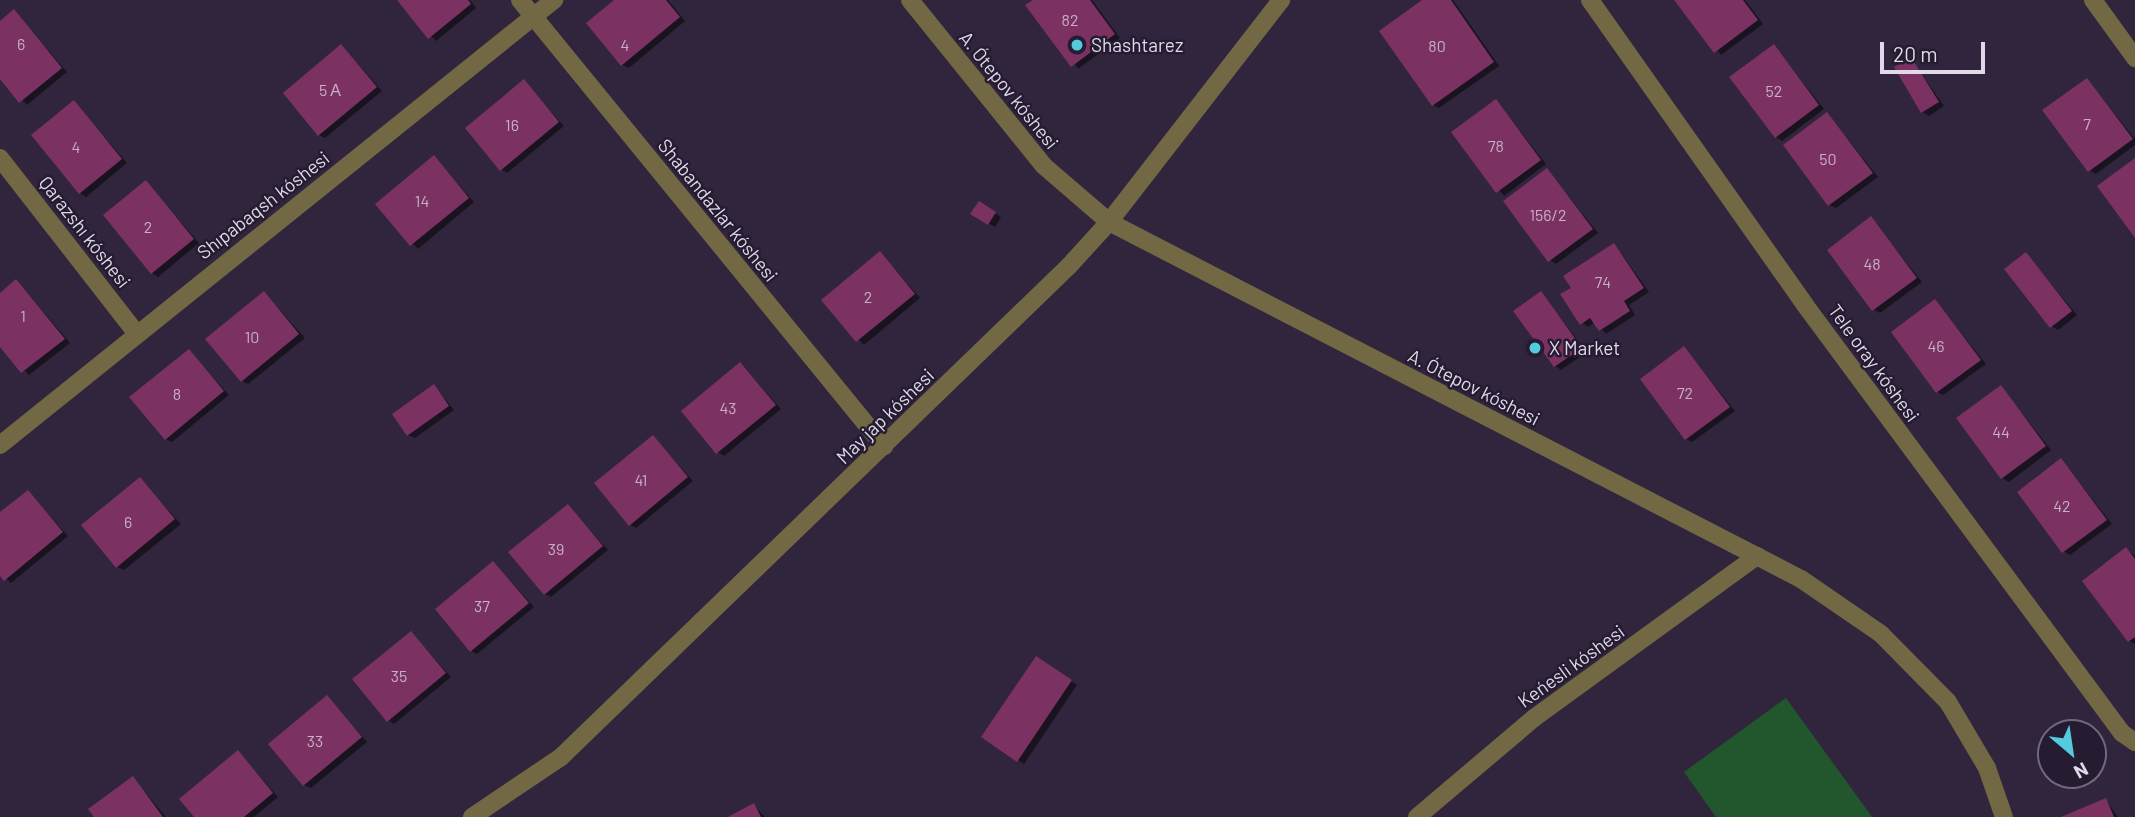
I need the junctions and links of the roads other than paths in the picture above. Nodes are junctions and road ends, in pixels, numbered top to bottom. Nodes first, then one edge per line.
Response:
1 (520, 0) edge
2 (554, 0) edge
3 (910, 0) edge
4 (1281, 0) edge
5 (1590, 0) edge
6 (2092, 0) edge
7 (535, 18) junction
8 (2135, 58) edge
9 (0, 158) edge
10 (1109, 222) junction
11 (136, 333) junction
12 (0, 445) edge
13 (884, 446) junction
14 (1757, 556) junction
15 (2135, 742) edge
16 (472, 817) edge
17 (1417, 817) edge
18 (2004, 817) edge

1 - 7 street, Shabandazlar kóshesi
2 - 7 street, Shıpabaqsh kóshesi
3 - 10 street, A. Ótepov kóshesi
4 - 10 street, May jap kóshesi
5 - 15 street, Tele oray kóshesi
6 - 8 street
7 - 11 street, Shıpabaqsh kóshesi
7 - 13 street, Shabandazlar kóshesi
9 - 11 street, Qarazshı kóshesi
10 - 13 street, May jap kóshesi
10 - 14 street, A. Ótepov kóshesi
11 - 12 street, Shıpabaqsh kóshesi
13 - 16 street, May jap kóshesi
14 - 17 street, Keńesli kóshesi
14 - 18 street, A. Ótepov kóshesi

